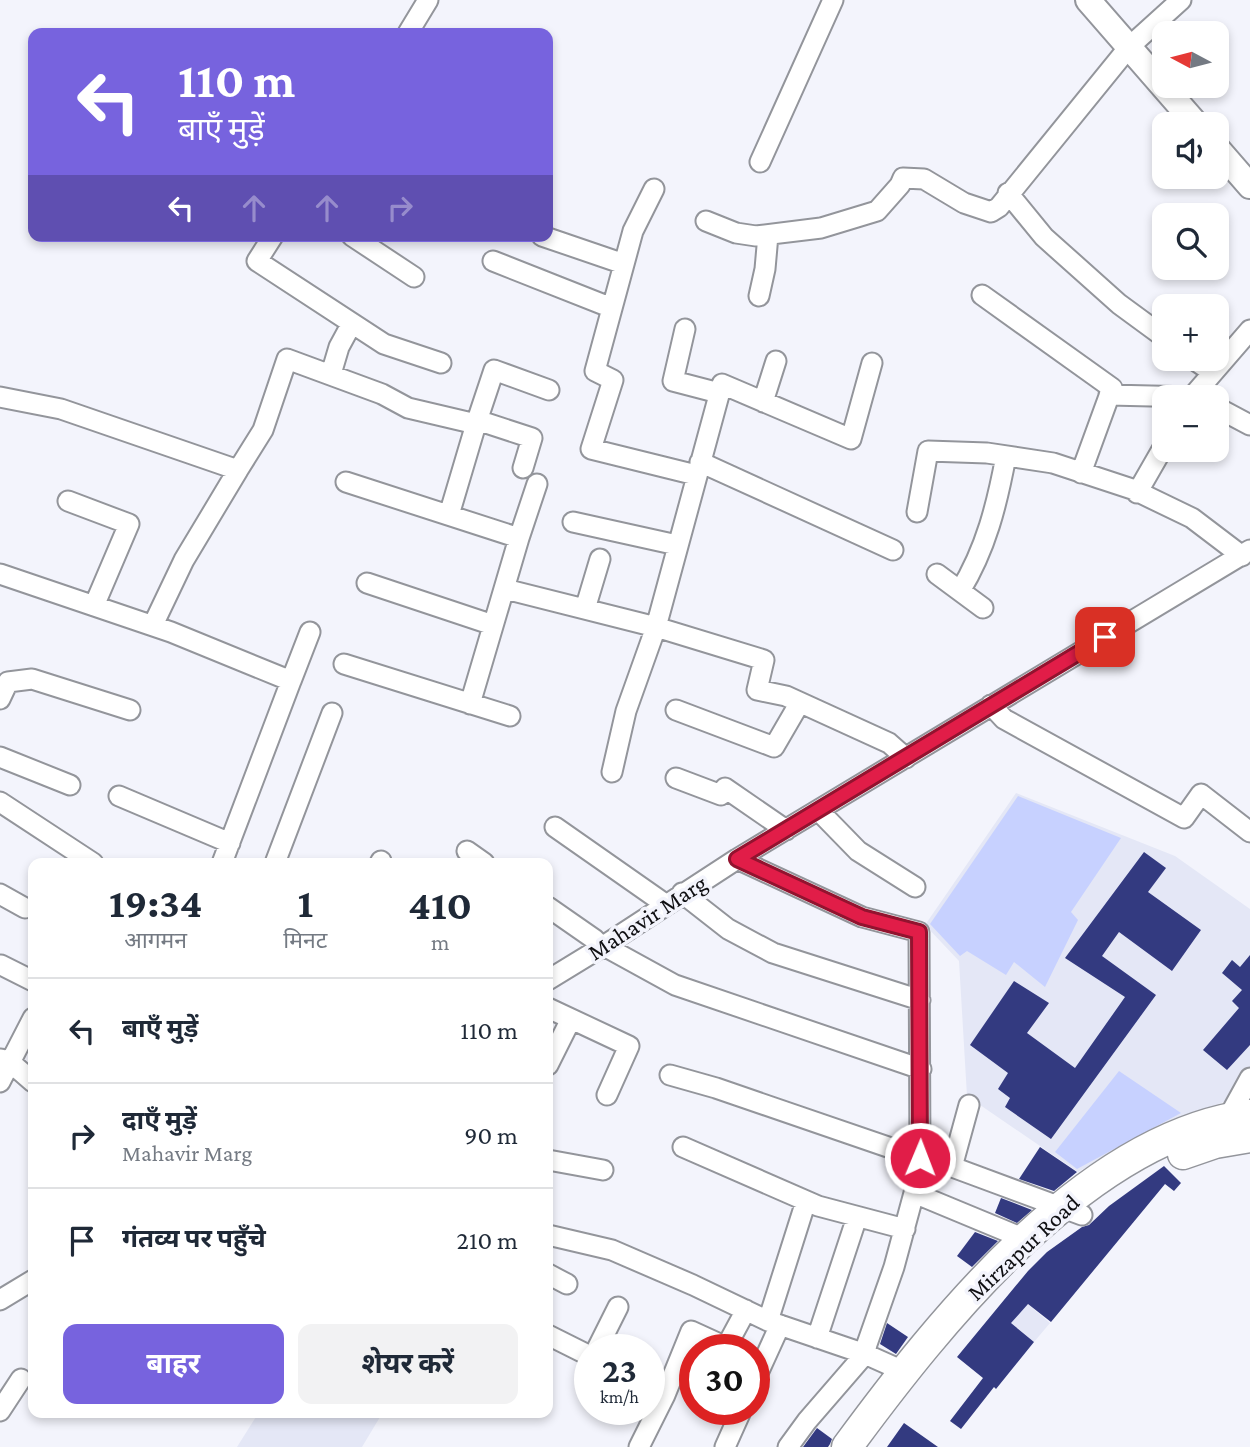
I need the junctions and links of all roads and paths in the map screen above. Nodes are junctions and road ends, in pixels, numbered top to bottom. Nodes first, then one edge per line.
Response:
1 (428, 0) edge
2 (833, 0) edge
3 (1088, 0) edge
4 (1181, 0) edge
5 (411, 28) edge
6 (1129, 47) junction
7 (1186, 112) edge
8 (760, 162) dead end
9 (1229, 162) edge
10 (1250, 186) edge
11 (654, 189) dead end
12 (1008, 193) junction
13 (706, 221) dead end
14 (768, 235) junction
15 (553, 240) edge
16 (269, 242) edge
17 (361, 242) edge
18 (493, 261) dead end
19 (624, 264) junction
20 (414, 277) dead end
21 (982, 295) dead end
22 (759, 296) dead end
23 (612, 308) junction
24 (352, 323) junction
25 (685, 328) dead end
26 (1152, 328) edge
27 (1250, 330) edge
28 (776, 361) dead end
29 (441, 363) dead end
30 (872, 363) dead end
31 (1212, 372) joint
32 (331, 374) junction
33 (1202, 385) edge
34 (549, 390) dead end
35 (719, 393) junction
36 (1109, 395) junction
37 (1152, 396) edge
38 (0, 397) edge
39 (763, 402) junction
40 (1229, 414) edge
41 (476, 422) junction
42 (1250, 425) edge
43 (1006, 456) junction
44 (1155, 462) edge
45 (523, 468) dead end
46 (698, 468) junction
47 (237, 470) junction
48 (1082, 473) junction
49 (346, 482) dead end
50 (537, 484) dead end
51 (1137, 493) junction
52 (68, 501) dead end
53 (917, 512) dead end
54 (449, 515) junction
55 (573, 522) dead end
56 (519, 538) junction
57 (677, 545) junction
58 (893, 550) dead end
59 (1246, 553) edge
60 (600, 559) dead end
61 (937, 574) dead end
62 (0, 575) edge
63 (367, 583) dead end
64 (505, 589) junction
65 (960, 591) junction
66 (94, 606) junction
67 (983, 608) dead end
68 (585, 609) junction
69 (153, 625) junction
70 (493, 625) junction
71 (656, 627) junction
72 (310, 632) dead end
73 (344, 664) dead end
74 (291, 681) junction
75 (0, 699) edge
76 (470, 704) junction
77 (799, 704) junction
78 (991, 705) junction
79 (130, 710) dead end
80 (676, 710) dead end
81 (332, 713) dead end
82 (510, 716) dead end
83 (0, 757) edge
84 (906, 758) junction
85 (612, 772) dead end
86 (676, 778) dead end
87 (69, 785) dead end
88 (119, 796) dead end
89 (0, 802) edge
90 (819, 811) junction
91 (555, 827) dead end
92 (786, 830) junction
93 (1250, 832) edge
94 (230, 843) junction
95 (467, 851) dead end
96 (85, 858) edge
97 (224, 858) edge
98 (277, 858) edge
99 (477, 858) edge
100 (737, 859) junction
101 (915, 887) dead end
102 (682, 893) junction
103 (0, 894) edge
104 (665, 904) junction
105 (24, 908) dead end
106 (553, 910) edge
107 (603, 946) junction
108 (1, 965) edge
109 (553, 977) edge
110 (28, 978) edge
111 (920, 1000) junction
112 (553, 1010) edge
113 (571, 1019) junction
114 (28, 1026) edge
115 (553, 1055) edge
116 (5, 1060) edge
117 (920, 1069) junction
118 (670, 1075) dead end
119 (28, 1078) edge
120 (1250, 1078) edge
121 (0, 1082) edge
122 (607, 1095) dead end
123 (969, 1105) dead end
124 (1243, 1123) edge
125 (683, 1147) dead end
126 (920, 1157) junction
127 (553, 1161) edge
128 (952, 1167) junction
129 (603, 1170) dead end
130 (914, 1193) junction
131 (806, 1201) junction
132 (1072, 1211) junction
133 (857, 1217) junction
134 (905, 1229) junction
135 (553, 1236) edge
136 (1025, 1239) junction
137 (553, 1276) edge
138 (28, 1283) edge
139 (568, 1284) dead end
140 (0, 1300) edge
141 (618, 1307) dead end
142 (746, 1310) junction
143 (774, 1323) junction
144 (604, 1334) edge
145 (770, 1335) edge
146 (553, 1338) edge
147 (817, 1338) junction
148 (574, 1348) edge
149 (865, 1354) junction
150 (903, 1371) junction
151 (665, 1377) edge
152 (21, 1379) dead end
153 (0, 1411) edge
154 (646, 1425) edge
155 (735, 1425) edge
156 (639, 1447) edge
157 (725, 1447) edge
158 (788, 1447) edge
159 (847, 1447) edge
160 (870, 1447) edge

1 - 5 street
2 - 8 street
3 - 6 main road
4 - 6 street
6 - 7 main road
6 - 12 street
9 - 10 main road
11 - 19 street
12 - 14 street
12 - 26 street
13 - 14 street
14 - 22 street
15 - 19 street
16 - 24 street
17 - 20 street
18 - 23 street
19 - 23 street
21 - 36 street
23 - 46 street
24 - 29 street
24 - 32 street
25 - 35 street
27 - 31 street
28 - 39 street
30 - 39 street
31 - 33 street
32 - 41 street
32 - 47 street
34 - 41 street
35 - 39 street
35 - 46 street
36 - 37 street
36 - 48 street
38 - 47 street
40 - 42 street
41 - 45 street
41 - 54 street
43 - 48 street
43 - 53 street
43 - 65 street
44 - 51 street
46 - 57 street
46 - 58 street
47 - 69 street
48 - 51 street
49 - 54 street
50 - 56 street
51 - 59 street
52 - 66 street
54 - 56 street
55 - 57 street
56 - 64 street
57 - 71 street
59 - 78 street, Mahavir Marg
60 - 68 street
61 - 65 street
62 - 66 street
63 - 70 street
64 - 68 street
64 - 70 street
65 - 67 street
66 - 69 street
68 - 71 street
69 - 74 street
70 - 76 street
71 - 77 street
71 - 85 street
72 - 74 street
73 - 76 street
74 - 94 street
75 - 79 street
76 - 82 street
77 - 80 street
77 - 84 street
78 - 84 street, Mahavir Marg
78 - 93 street
81 - 98 street
83 - 87 street
84 - 90 street, Mahavir Marg
86 - 92 street
88 - 94 street
89 - 96 street
90 - 92 street, Mahavir Marg
90 - 101 street
91 - 104 street
92 - 100 street, Mahavir Marg
94 - 97 street
95 - 99 street
100 - 102 street, Mahavir Marg
100 - 111 street
102 - 104 street, Mahavir Marg
102 - 111 street
103 - 105 street
104 - 107 street, Mahavir Marg
106 - 107 street
107 - 109 street, Mahavir Marg
107 - 117 street
108 - 110 street
111 - 117 street
112 - 113 street
113 - 115 street
113 - 122 street
114 - 116 street
116 - 119 street
116 - 121 street
117 - 126 street
118 - 126 street
120 - 124 street
123 - 128 street
124 - 132 highway, Mirzapur Road
125 - 131 street
126 - 128 street
126 - 130 street
127 - 129 street
128 - 132 street
130 - 134 street
130 - 136 street
131 - 133 street
131 - 143 street
132 - 136 highway, Mirzapur Road
132 - 160 highway, Mirzapur Road
133 - 134 street
133 - 147 street
134 - 149 street
135 - 142 street
136 - 150 highway, Mirzapur Road
137 - 139 street
138 - 140 street
141 - 144 street
142 - 143 street
142 - 151 street
143 - 145 street
143 - 147 street
146 - 148 street
147 - 149 street
149 - 150 street
149 - 158 street
150 - 159 highway, Mirzapur Road
152 - 153 street
154 - 156 street
155 - 157 street

